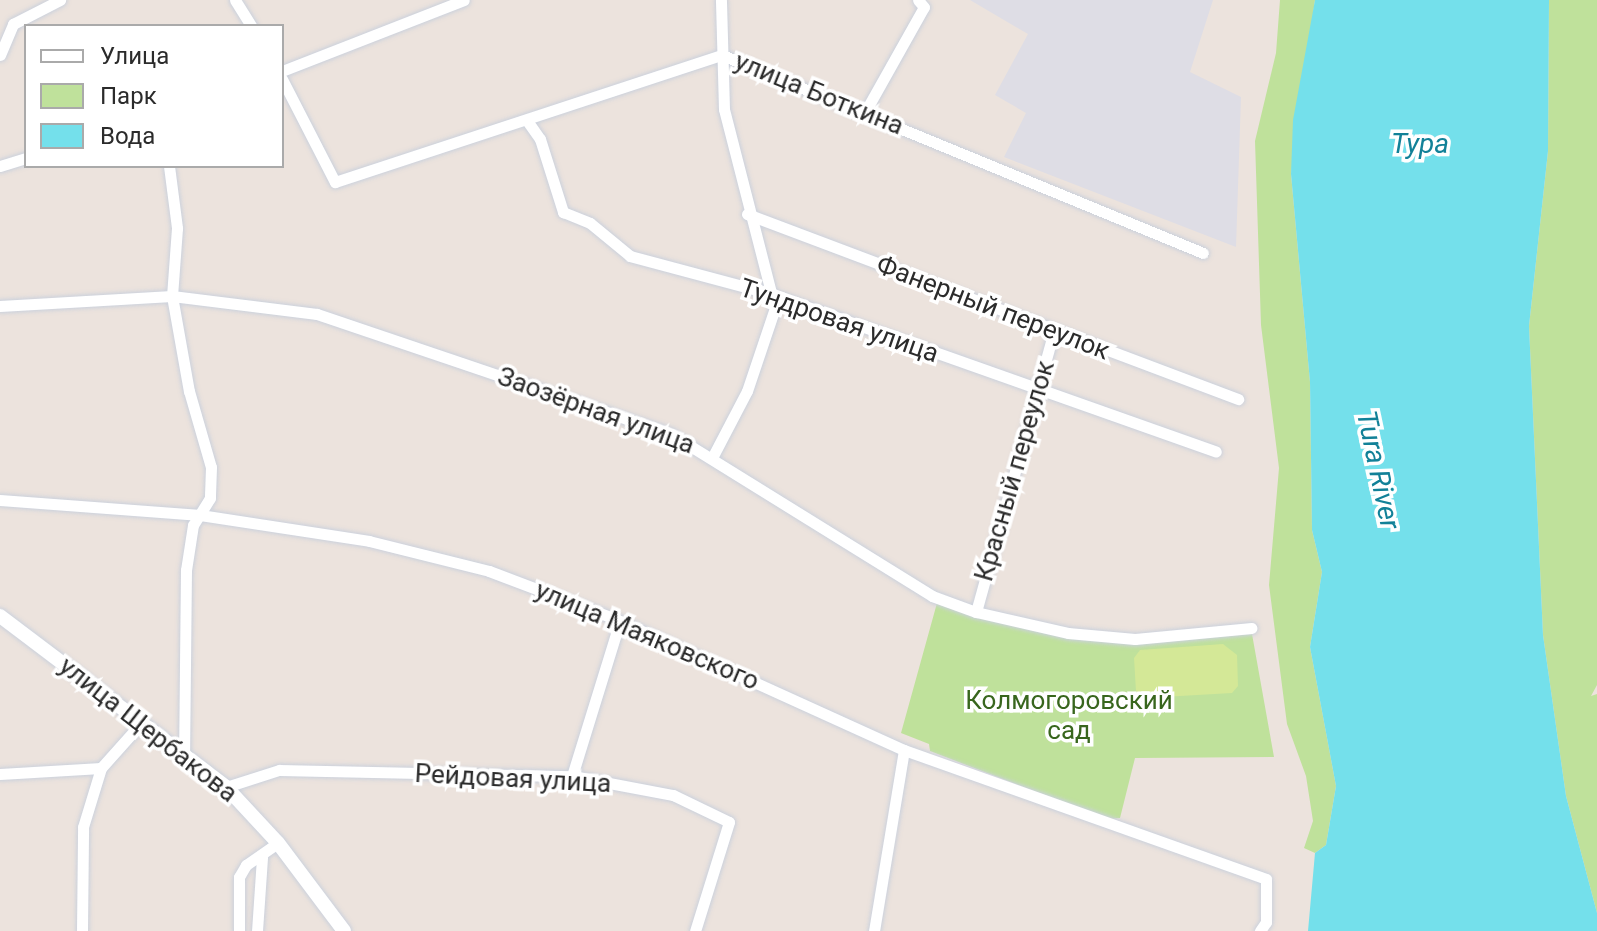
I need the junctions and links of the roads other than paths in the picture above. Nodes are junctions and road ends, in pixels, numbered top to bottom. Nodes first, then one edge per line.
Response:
1 (60, 0) edge
2 (235, 0) edge
3 (464, 0) edge
4 (721, 0) edge
5 (918, 0) edge
6 (13, 24) junction
7 (250, 24) edge
8 (0, 25) edge
9 (0, 55) edge
10 (722, 55) junction
11 (284, 70) edge
12 (284, 83) edge
13 (865, 112) junction
14 (528, 122) junction
15 (24, 159) edge
16 (0, 166) edge
17 (169, 168) edge
18 (747, 214) junction
19 (1203, 253) dead end
20 (768, 293) junction
21 (172, 296) junction
22 (0, 306) edge
23 (1054, 331) junction
24 (1040, 392) junction
25 (1238, 399) dead end
26 (1216, 452) dead end
27 (713, 456) junction
28 (0, 500) edge
29 (200, 515) junction
30 (976, 612) junction
31 (0, 616) edge
32 (620, 621) junction
33 (1251, 628) dead end
34 (143, 721) junction
35 (904, 750) junction
36 (184, 753) junction
37 (101, 768) junction
38 (0, 774) edge
39 (572, 776) junction
40 (226, 787) junction
41 (278, 843) junction
42 (262, 857) junction
43 (82, 931) edge
44 (239, 931) edge
45 (257, 931) edge
46 (344, 931) edge
47 (695, 931) edge
48 (874, 931) edge
49 (1260, 931) edge

1 - 6 street
2 - 7 street
3 - 11 street
4 - 10 street
5 - 13 street
6 - 8 street
6 - 9 street
10 - 13 street, улица Боткина
10 - 14 street, улица Боткина
10 - 18 street
12 - 14 street, улица Боткина
13 - 19 street, улица Боткина
14 - 20 street, Тундровая улица
15 - 16 street
17 - 21 street
18 - 20 street
18 - 23 street, Фанерный переулок
20 - 24 street, Тундровая улица
20 - 27 street
21 - 22 street, Заозёрная улица
21 - 27 street, Заозёрная улица
21 - 29 street
23 - 24 street, Красный переулок
23 - 25 street, Фанерный переулок
24 - 26 street, Тундровая улица
24 - 30 street, Красный переулок
27 - 30 street, Заозёрная улица
28 - 29 street, улица Маяковского
29 - 32 street, улица Маяковского
29 - 36 street
30 - 33 street, Заозёрная улица
31 - 34 street, улица Щербакова
32 - 35 street, улица Маяковского
32 - 39 street
34 - 36 street, улица Щербакова
34 - 37 street
35 - 48 street
35 - 49 street, улица Маяковского
36 - 40 street, улица Щербакова
37 - 38 street
37 - 43 street
39 - 40 street, Рейдовая улица
39 - 47 street, Рейдовая улица
40 - 41 street, улица Щербакова
41 - 42 street
41 - 46 street, улица Щербакова
42 - 44 street
42 - 45 street

